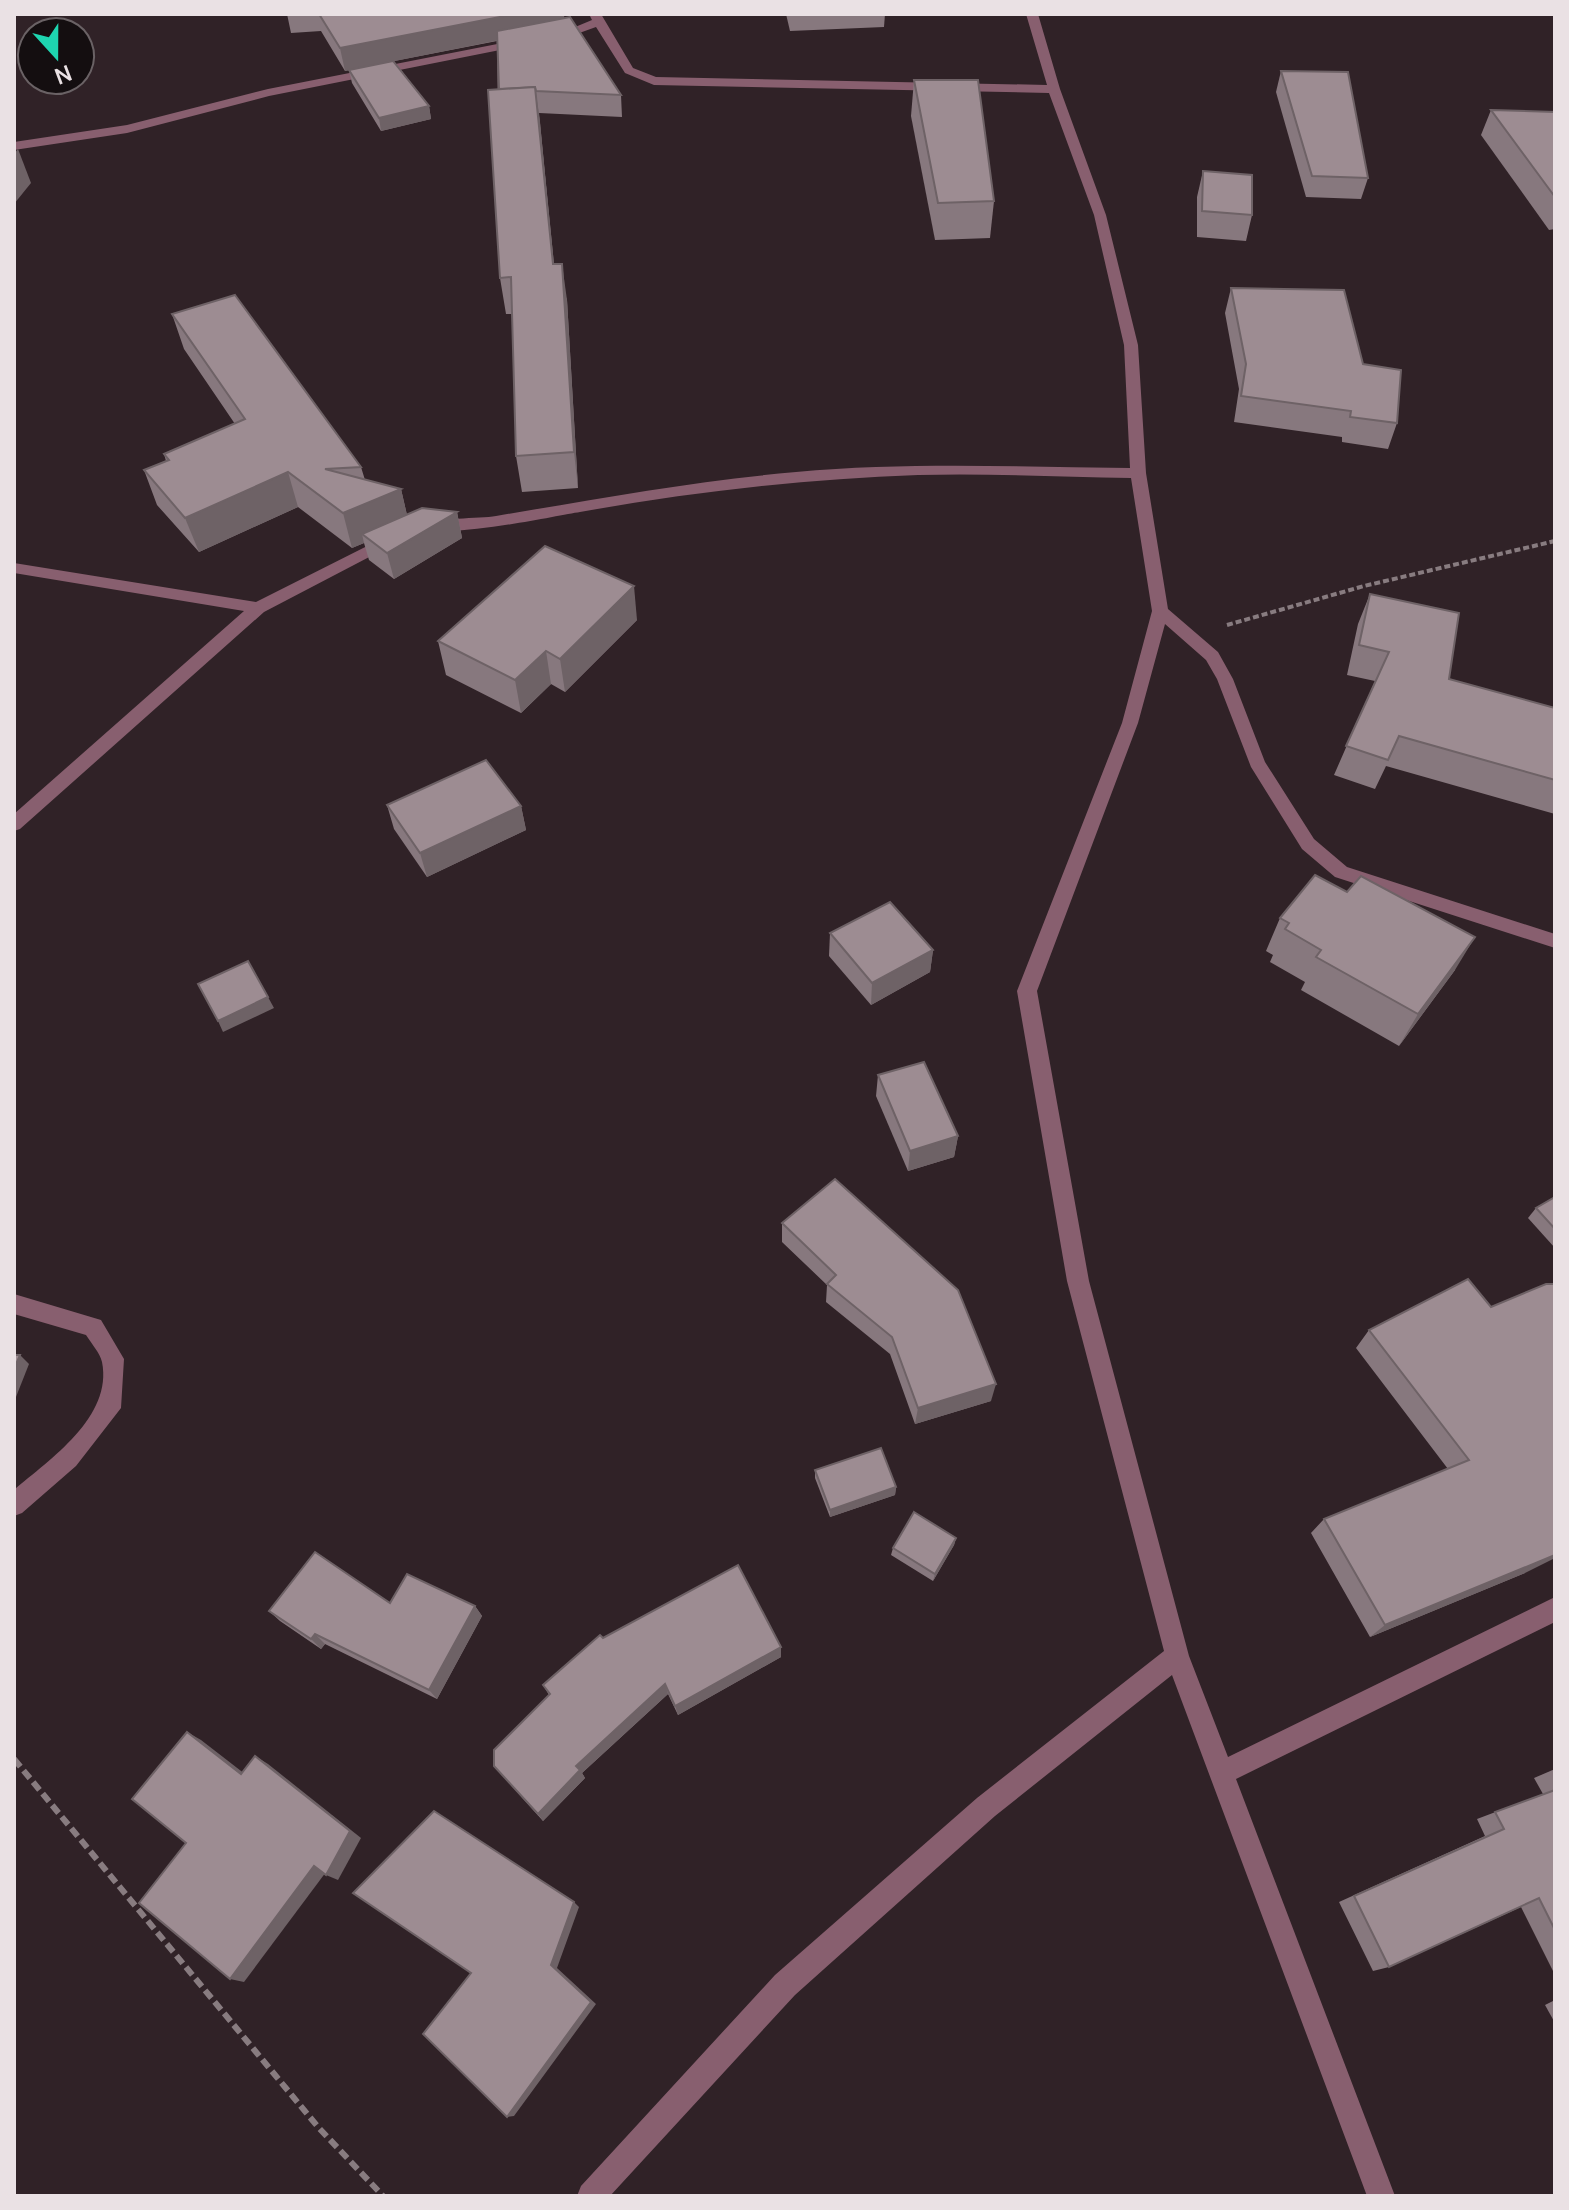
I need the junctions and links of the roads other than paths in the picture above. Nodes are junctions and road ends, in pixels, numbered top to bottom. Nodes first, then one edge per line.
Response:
1 (1032, 14) edge
2 (596, 18) edge
3 (1054, 89) junction
4 (14, 146) edge
5 (1138, 473) junction
6 (14, 568) edge
7 (258, 608) junction
8 (1160, 611) junction
9 (14, 824) edge
10 (1555, 941) edge
11 (14, 1304) edge
12 (14, 1505) edge
13 (1555, 1609) edge
14 (1177, 1656) junction
15 (1222, 1773) junction
16 (591, 2196) edge
17 (1381, 2196) edge

1 - 3 street
2 - 3 street
2 - 4 street
3 - 5 street
5 - 7 street
5 - 8 street
6 - 7 street
7 - 9 street
8 - 10 street
8 - 14 street
11 - 12 street
13 - 15 street
14 - 15 street
14 - 16 street
15 - 17 street

